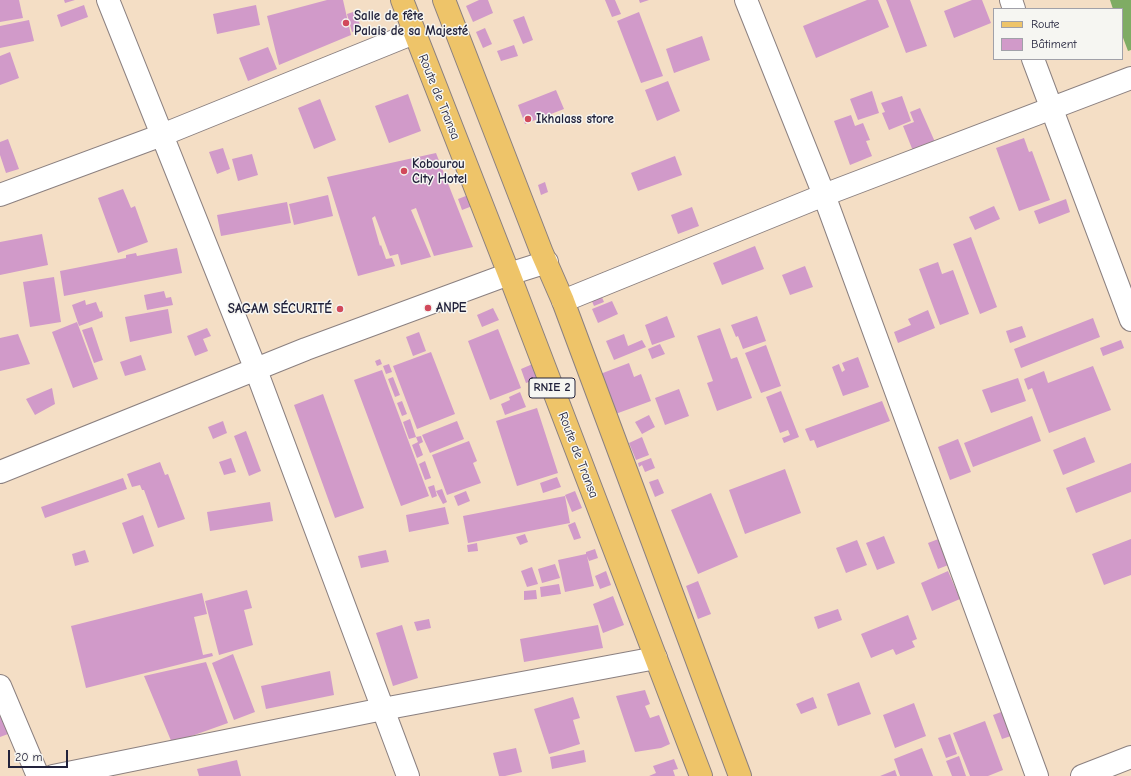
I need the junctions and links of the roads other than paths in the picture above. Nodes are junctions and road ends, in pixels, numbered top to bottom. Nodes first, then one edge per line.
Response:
1 (108, 0) edge
2 (402, 0) edge
3 (444, 0) edge
4 (746, 0) edge
5 (414, 33) junction
6 (1033, 60) edge
7 (1131, 78) edge
8 (1051, 108) junction
9 (162, 135) junction
10 (0, 195) edge
11 (824, 195) junction
12 (547, 262) junction
13 (509, 274) junction
14 (563, 301) junction
15 (1131, 320) edge
16 (256, 370) junction
17 (0, 472) edge
18 (656, 658) junction
19 (0, 686) edge
20 (383, 709) junction
21 (1131, 757) edge
22 (38, 776) edge
23 (52, 776) edge
24 (408, 776) edge
25 (701, 776) edge
26 (740, 776) edge
27 (1038, 776) edge
28 (1082, 776) edge

1 - 9 street
2 - 5 main road, Route de Transa / RNIE 2
3 - 12 main road, RNIE 2
4 - 11 street
5 - 9 street
5 - 13 main road, Route de Transa / RNIE 2
6 - 8 street
7 - 8 street
8 - 11 street
8 - 15 street
9 - 10 street
9 - 16 street
11 - 14 street
11 - 27 street
12 - 13 street
12 - 14 main road, RNIE 2
13 - 16 street
13 - 18 main road, Route de Transa / RNIE 2
14 - 26 main road, RNIE 2
16 - 17 street
16 - 20 street
18 - 20 street
18 - 25 main road, Route de Transa / RNIE 2
19 - 22 street
20 - 23 street
20 - 24 street
21 - 28 street

